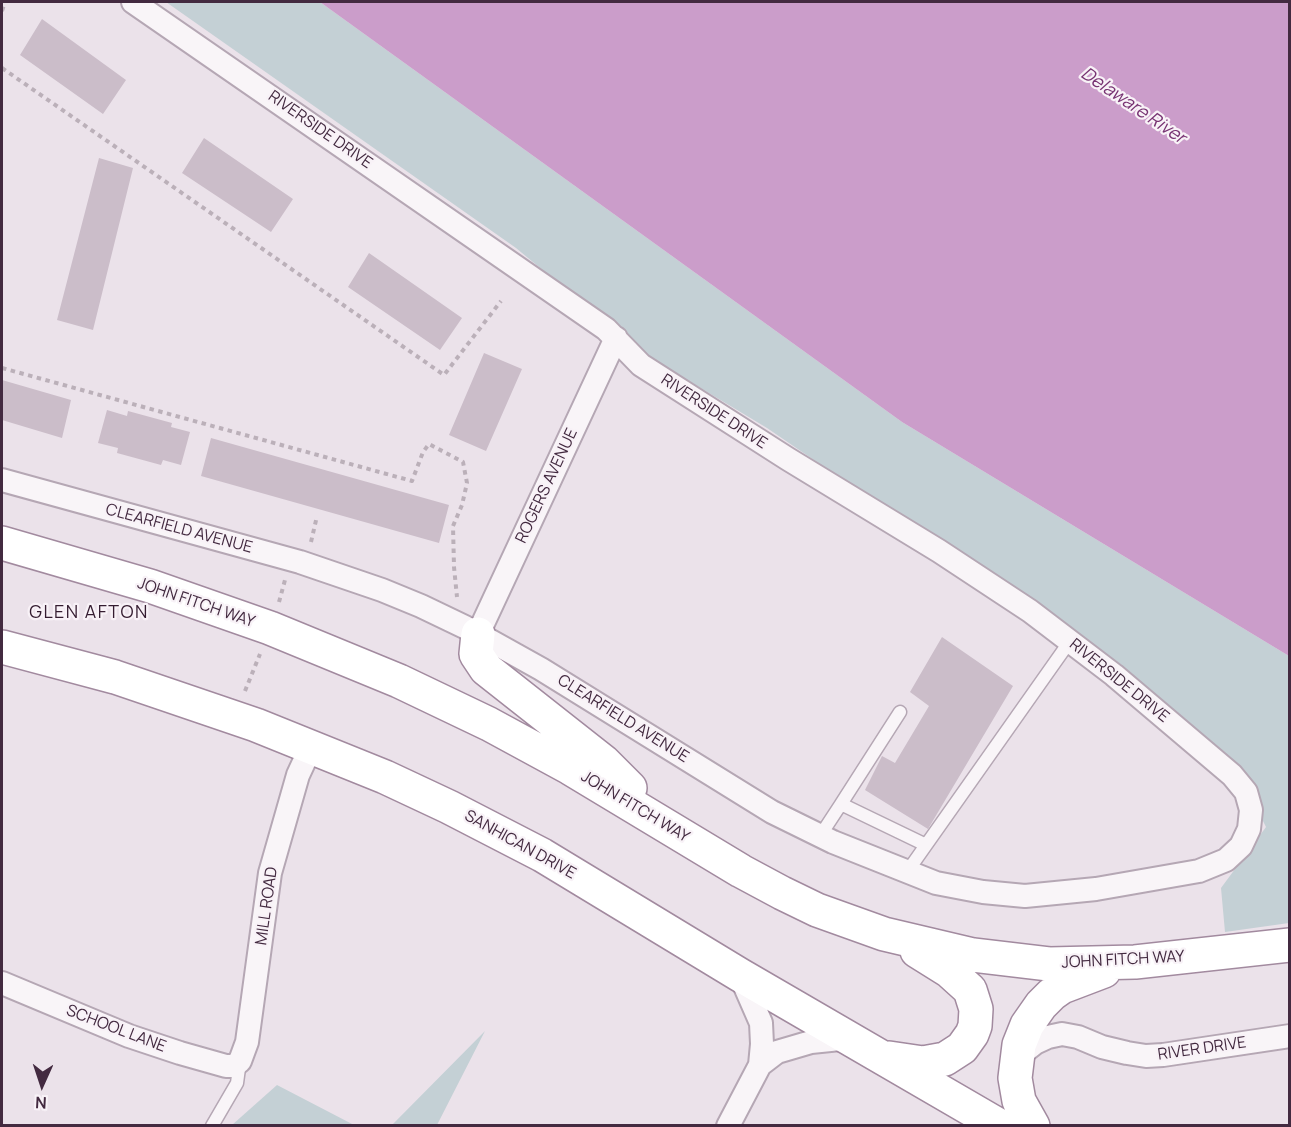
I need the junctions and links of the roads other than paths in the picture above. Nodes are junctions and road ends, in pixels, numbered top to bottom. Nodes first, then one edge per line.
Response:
1 (133, 2) edge
2 (616, 338) junction
3 (2, 480) edge
4 (2, 543) edge
5 (478, 634) junction
6 (1070, 641) junction
7 (2, 647) edge
8 (900, 712) dead end
9 (311, 747) junction
10 (841, 804) junction
11 (670, 827) junction
12 (820, 836) junction
13 (926, 845) junction
14 (1241, 846) joint
15 (907, 872) junction
16 (884, 934) junction
17 (1290, 945) edge
18 (1135, 962) junction
19 (740, 975) junction
20 (2, 983) edge
21 (1290, 1036) edge
22 (850, 1038) junction
23 (881, 1057) junction
24 (1016, 1058) junction
25 (237, 1063) junction
26 (760, 1065) junction
27 (212, 1125) edge
28 (728, 1125) edge
29 (1000, 1125) edge
30 (1033, 1125) edge

1 - 2 street, RIVERSIDE DRIVE
2 - 5 street, ROGERS AVENUE
2 - 6 street, RIVERSIDE DRIVE
3 - 5 street, CLEARFIELD AVENUE
4 - 11 highway, JOHN FITCH WAY
5 - 11 highway
5 - 12 street, CLEARFIELD AVENUE
6 - 13 lane
6 - 14 street, RIVERSIDE DRIVE
7 - 9 highway, SANHICAN DRIVE
8 - 10 lane
9 - 19 highway, SANHICAN DRIVE
9 - 25 street, MILL ROAD
10 - 12 lane
10 - 13 lane
11 - 16 highway, JOHN FITCH WAY
12 - 15 street, CLEARFIELD AVENUE
13 - 15 lane
14 - 15 street, CLEARFIELD AVENUE
16 - 18 highway, JOHN FITCH WAY
16 - 23 highway
17 - 18 highway, JOHN FITCH WAY
18 - 24 highway
19 - 22 highway, SANHICAN DRIVE
19 - 26 street
20 - 25 street, SCHOOL LANE
21 - 24 street, RIVER DRIVE
22 - 23 highway, SANHICAN DRIVE
22 - 26 street
23 - 29 highway, SANHICAN DRIVE
24 - 30 highway
25 - 27 lane
26 - 28 street

